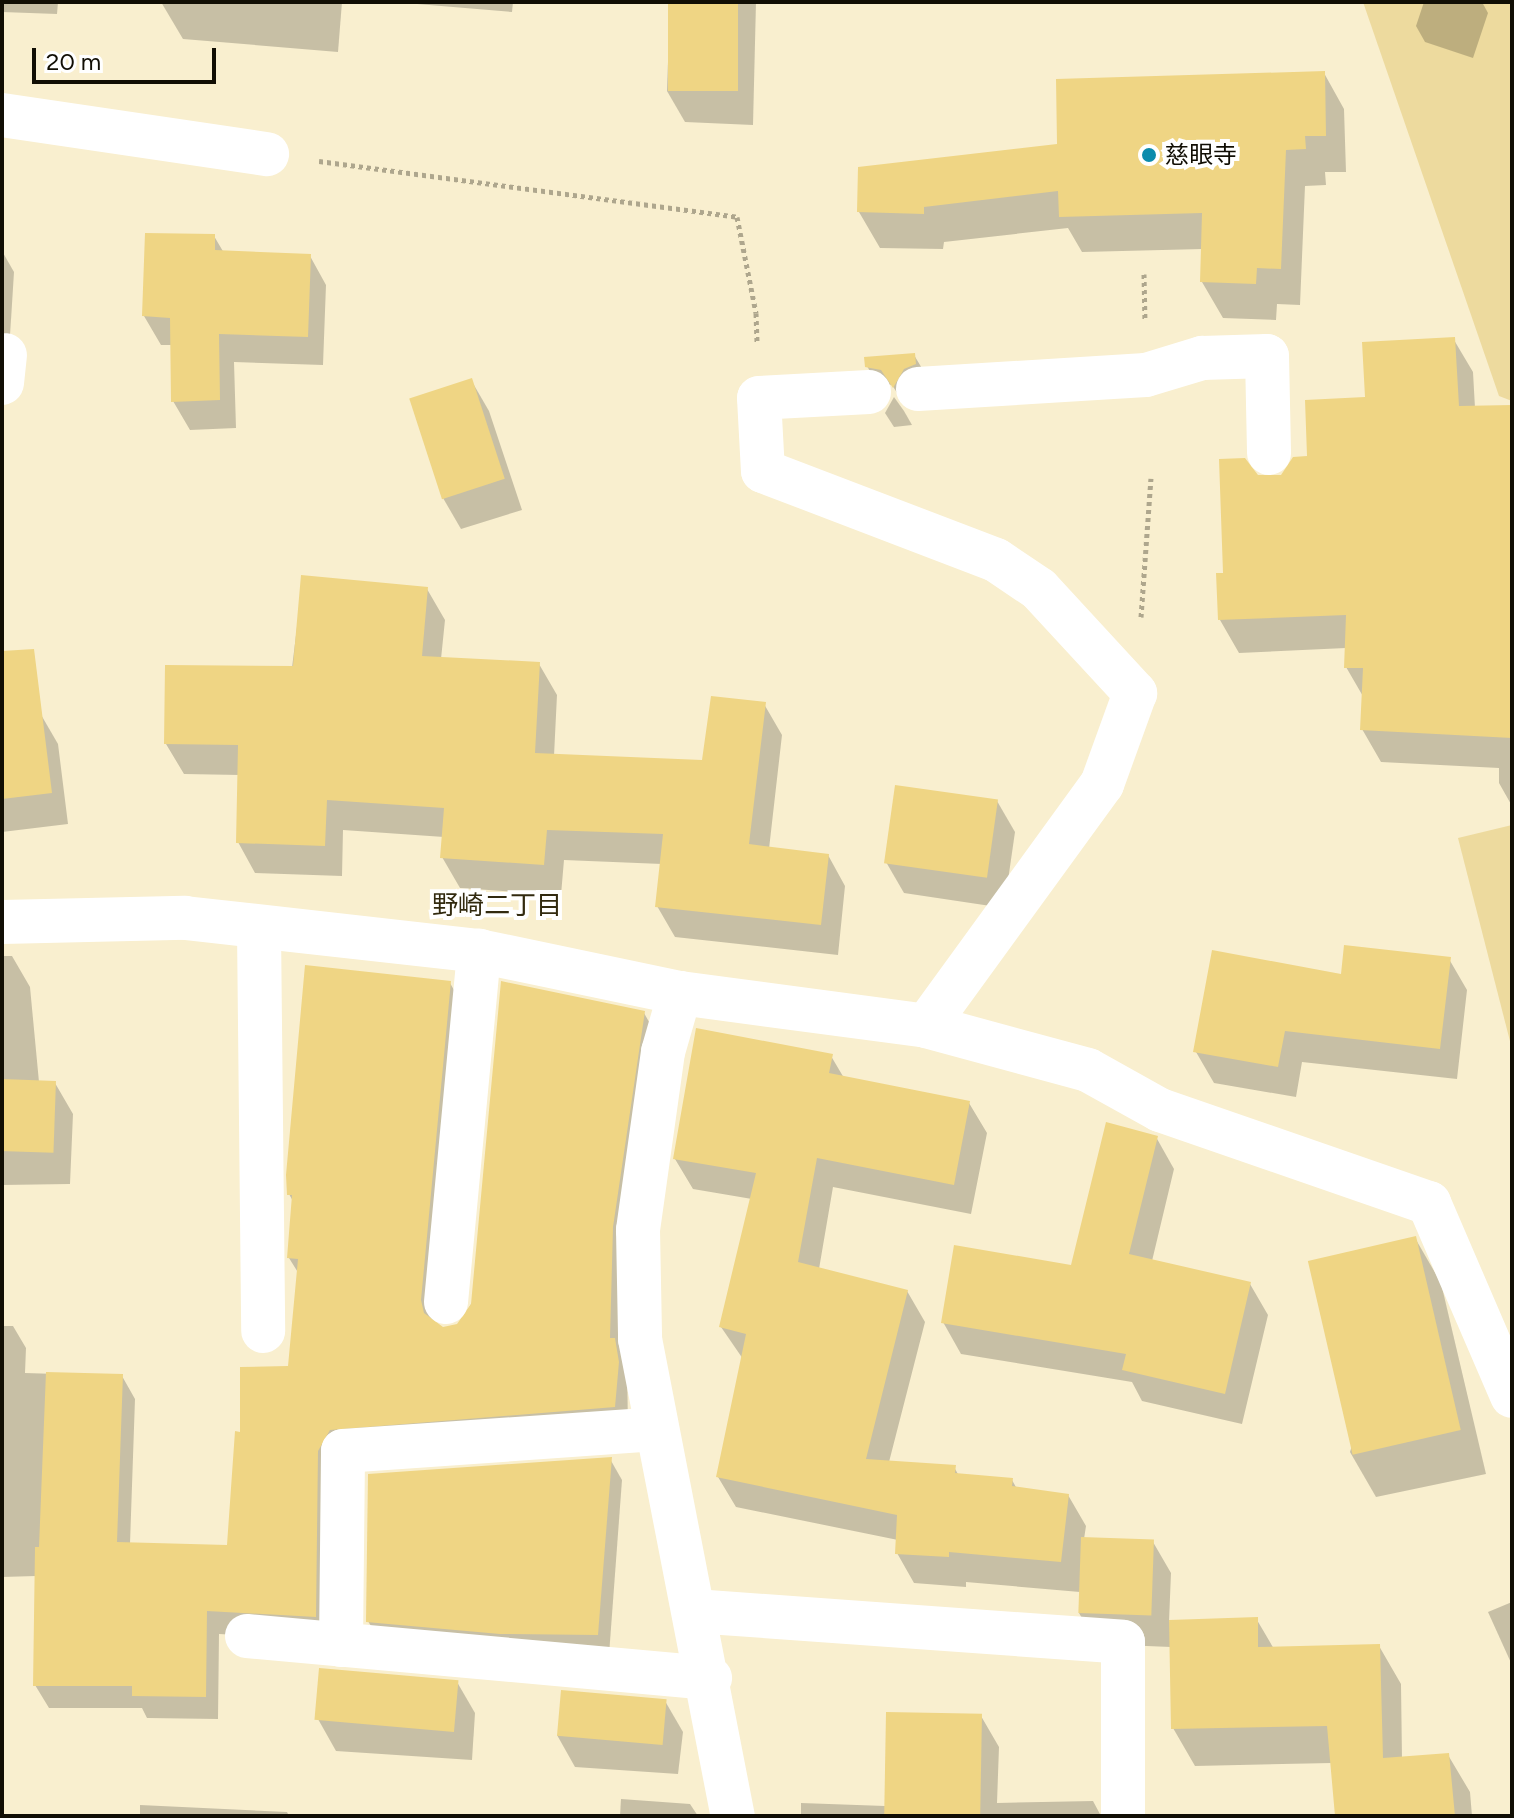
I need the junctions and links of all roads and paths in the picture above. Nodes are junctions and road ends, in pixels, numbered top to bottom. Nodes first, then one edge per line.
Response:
1 (2, 115) edge
2 (267, 154) joint
3 (1144, 274) dead end
4 (1145, 324) dead end
5 (757, 352) dead end
6 (918, 389) dead end
7 (869, 392) dead end
8 (1269, 453) dead end
9 (1151, 478) dead end
10 (1135, 693) junction
11 (2, 922) edge
12 (259, 929) junction
13 (479, 951) junction
14 (680, 993) junction
15 (926, 1026) junction
16 (446, 1302) dead end
17 (263, 1331) dead end
18 (1512, 1396) edge
19 (656, 1429) junction
20 (694, 1611) junction
21 (247, 1636) dead end
22 (341, 1645) junction
23 (710, 1678) junction
24 (733, 1816) edge
25 (1123, 1816) edge

1 - 2 street
2 - 5 path
3 - 4 path
6 - 8 street
7 - 10 street
9 - 10 path
10 - 15 street
11 - 12 street
12 - 13 street
12 - 17 street
13 - 14 street
13 - 16 street
14 - 15 street
14 - 19 street
15 - 18 street
19 - 20 street
19 - 22 street
20 - 23 street
20 - 25 street
21 - 22 street
22 - 23 street
23 - 24 street

